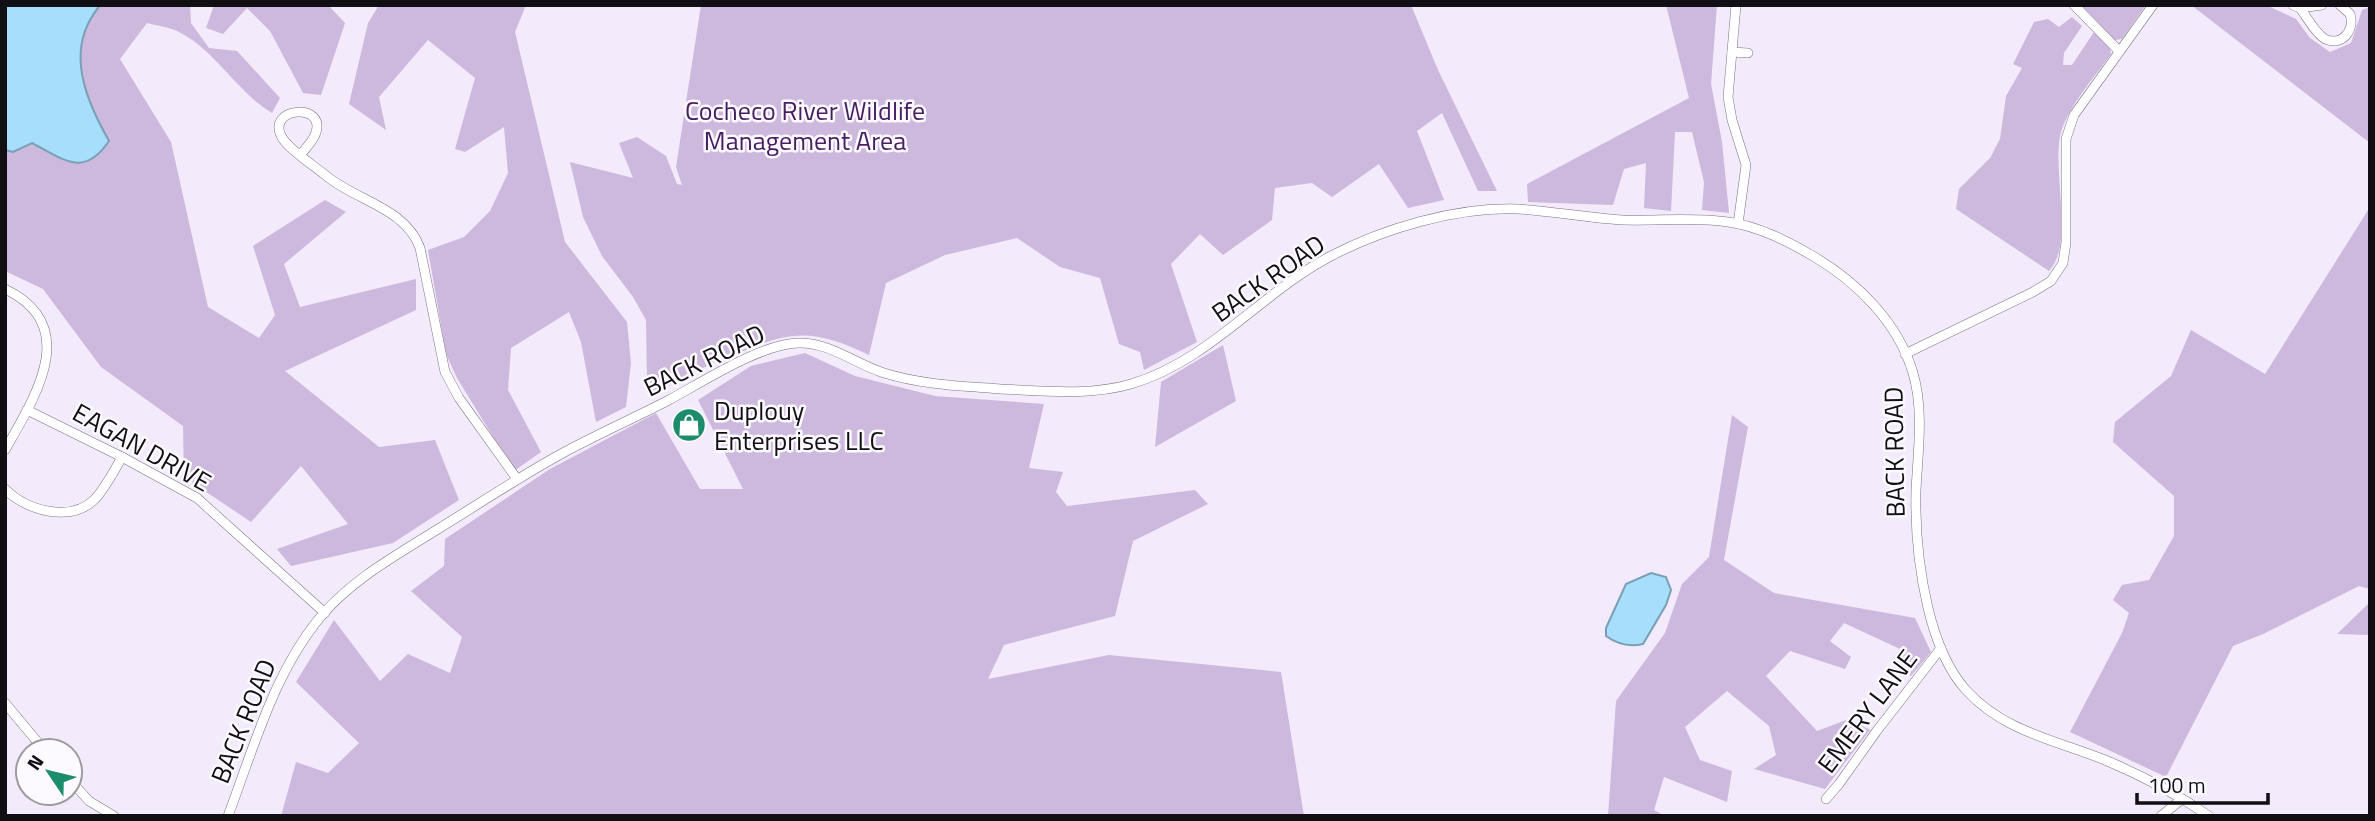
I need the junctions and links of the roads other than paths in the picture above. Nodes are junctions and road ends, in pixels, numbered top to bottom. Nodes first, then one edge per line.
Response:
1 (1735, 5) edge
2 (2074, 5) edge
3 (2153, 5) edge
4 (2322, 5) edge
5 (2340, 5) edge
6 (2297, 7) edge
7 (2119, 51) junction
8 (1732, 52) junction
9 (1748, 53) dead end
10 (301, 155) junction
11 (1738, 224) junction
12 (5, 289) edge
13 (1905, 354) junction
14 (27, 410) junction
15 (5, 450) edge
16 (122, 457) junction
17 (517, 479) junction
18 (5, 489) edge
19 (325, 613) junction
20 (1941, 648) junction
21 (5, 704) edge
22 (34, 737) edge
23 (84, 795) edge
24 (1826, 799) dead end
25 (2182, 799) junction
26 (114, 816) edge
27 (228, 816) edge
28 (2161, 816) edge
29 (2209, 816) edge

1 - 8 street
2 - 7 street
3 - 7 street
4 - 6 street
5 - 6 street
7 - 13 street
8 - 9 street
8 - 11 street
10 - 10 street
10 - 17 street
11 - 13 street, BACK ROAD
11 - 17 street, BACK ROAD
12 - 14 street
13 - 20 street, BACK ROAD
14 - 15 street
14 - 16 street, EAGAN DRIVE
16 - 18 street
16 - 19 street, EAGAN DRIVE
17 - 19 street, BACK ROAD
19 - 27 street, BACK ROAD
20 - 24 street, EMERY LANE
20 - 25 street, BACK ROAD
21 - 22 street
23 - 26 street
25 - 28 street
25 - 29 street, BACK ROAD

